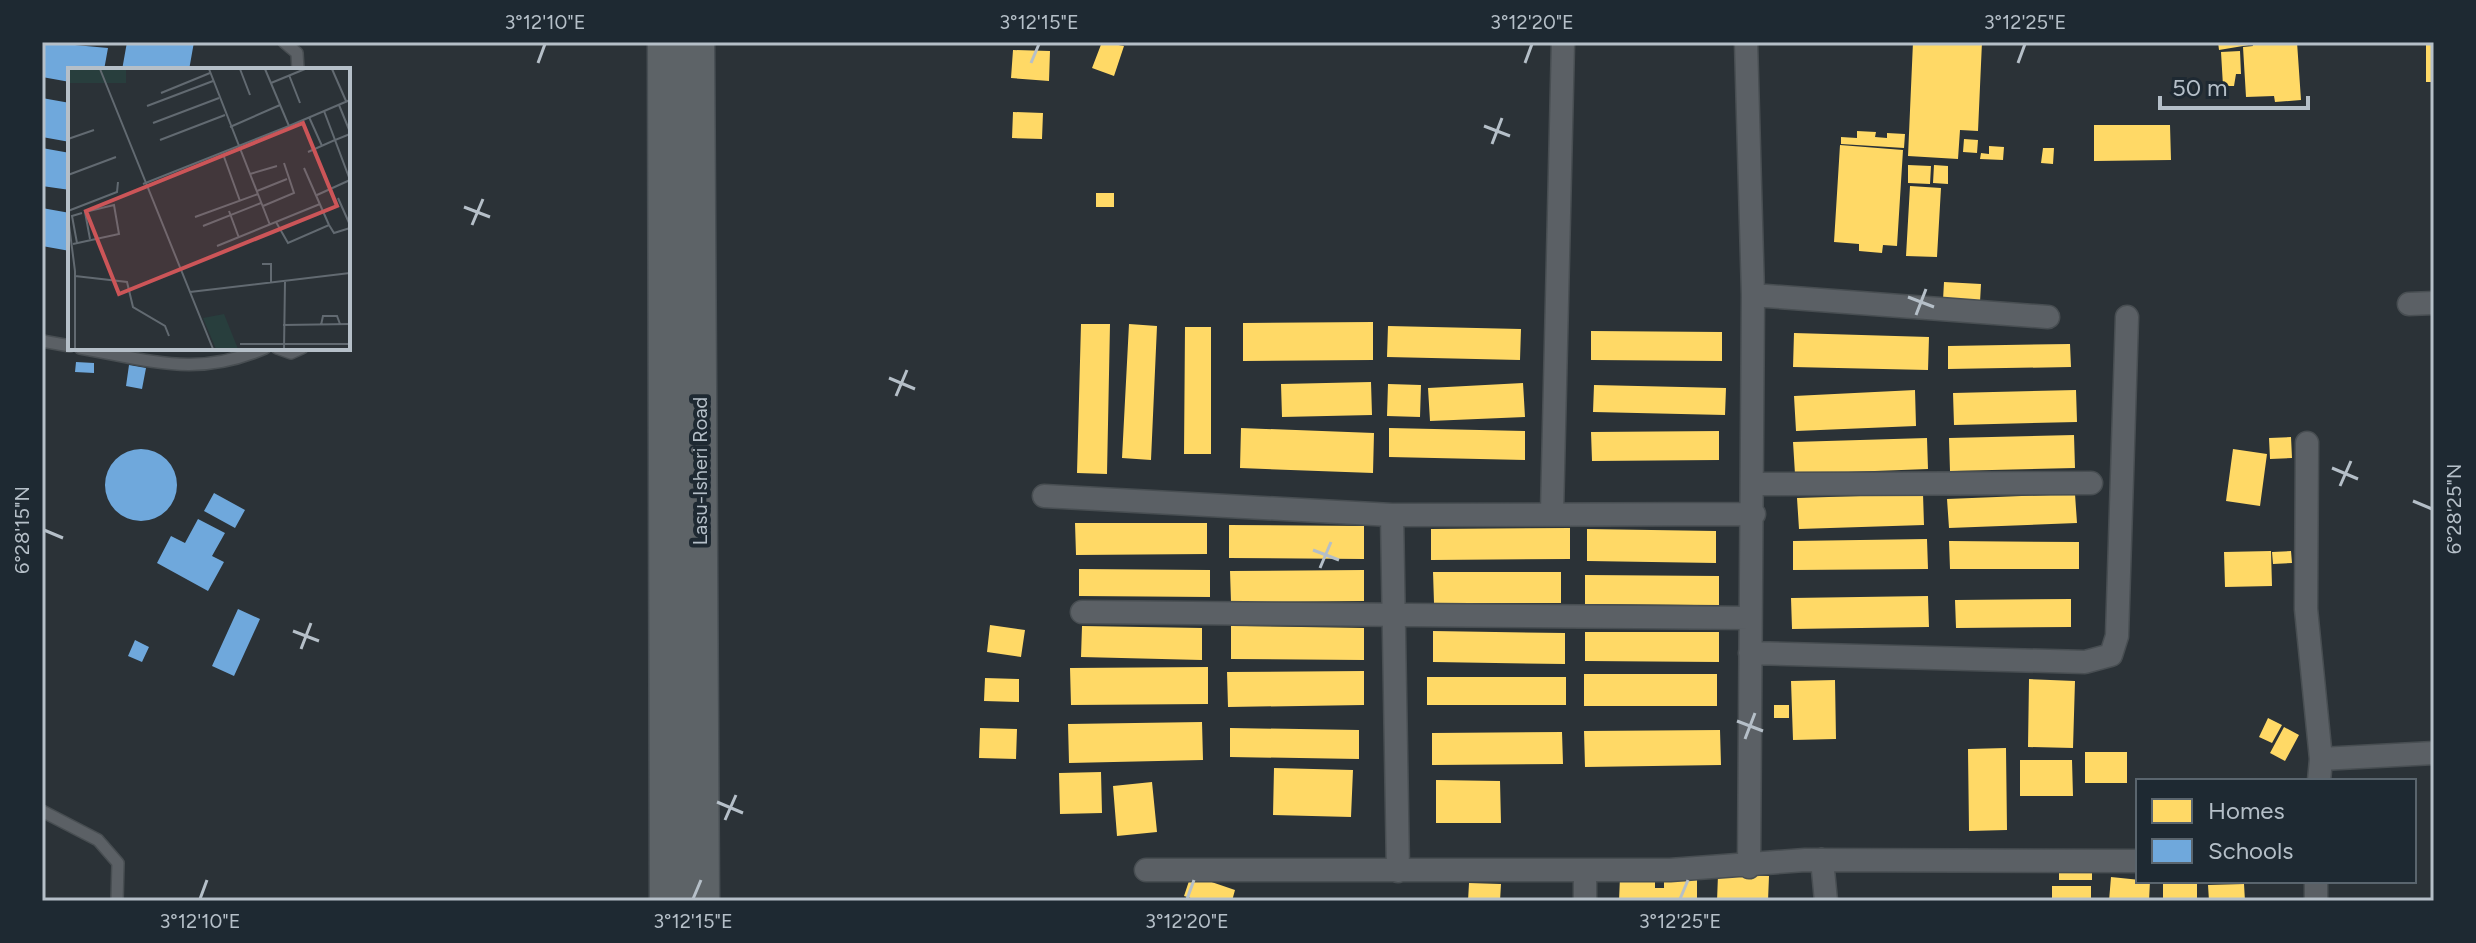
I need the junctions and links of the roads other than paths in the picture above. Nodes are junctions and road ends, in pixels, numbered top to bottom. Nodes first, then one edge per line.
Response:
1 (284, 42) edge
2 (666, 42) edge
3 (696, 42) edge
4 (1563, 42) edge
5 (1746, 42) edge
6 (298, 68) edge
7 (1753, 295) junction
8 (2434, 303) edge
9 (2409, 304) dead end
10 (2048, 317) dead end
11 (2127, 317) dead end
12 (42, 341) edge
13 (68, 346) edge
14 (92, 350) edge
15 (260, 350) edge
16 (2307, 443) dead end
17 (2091, 483) dead end
18 (1754, 484) junction
19 (1044, 496) dead end
20 (1552, 513) junction
21 (1754, 514) junction
22 (1392, 515) junction
23 (1082, 612) dead end
24 (1396, 614) junction
25 (1750, 618) junction
26 (1750, 653) junction
27 (2434, 753) edge
28 (2320, 770) edge
29 (42, 811) edge
30 (1822, 860) junction
31 (2136, 861) edge
32 (1749, 867) junction
33 (1146, 870) dead end
34 (1398, 871) junction
35 (1585, 871) junction
36 (117, 901) edge
37 (668, 901) edge
38 (701, 901) edge
39 (1585, 901) edge
40 (1826, 901) edge

1 - 6 lane
2 - 37 main road, Lasu-Isheri Road
3 - 38 main road, Lasu-Isheri Road
4 - 20 street
5 - 7 street
7 - 10 street
7 - 18 street
8 - 9 street
11 - 26 street
12 - 13 lane
14 - 15 lane
16 - 28 street
17 - 18 street
18 - 21 street
19 - 22 street
20 - 21 street
20 - 22 street
21 - 25 street
22 - 24 street
23 - 24 street
24 - 25 street
24 - 34 street
25 - 26 street
26 - 32 street
27 - 28 street
29 - 36 lane
30 - 31 street
30 - 32 street
30 - 40 street
32 - 35 street
33 - 34 street
34 - 35 street
35 - 39 street

